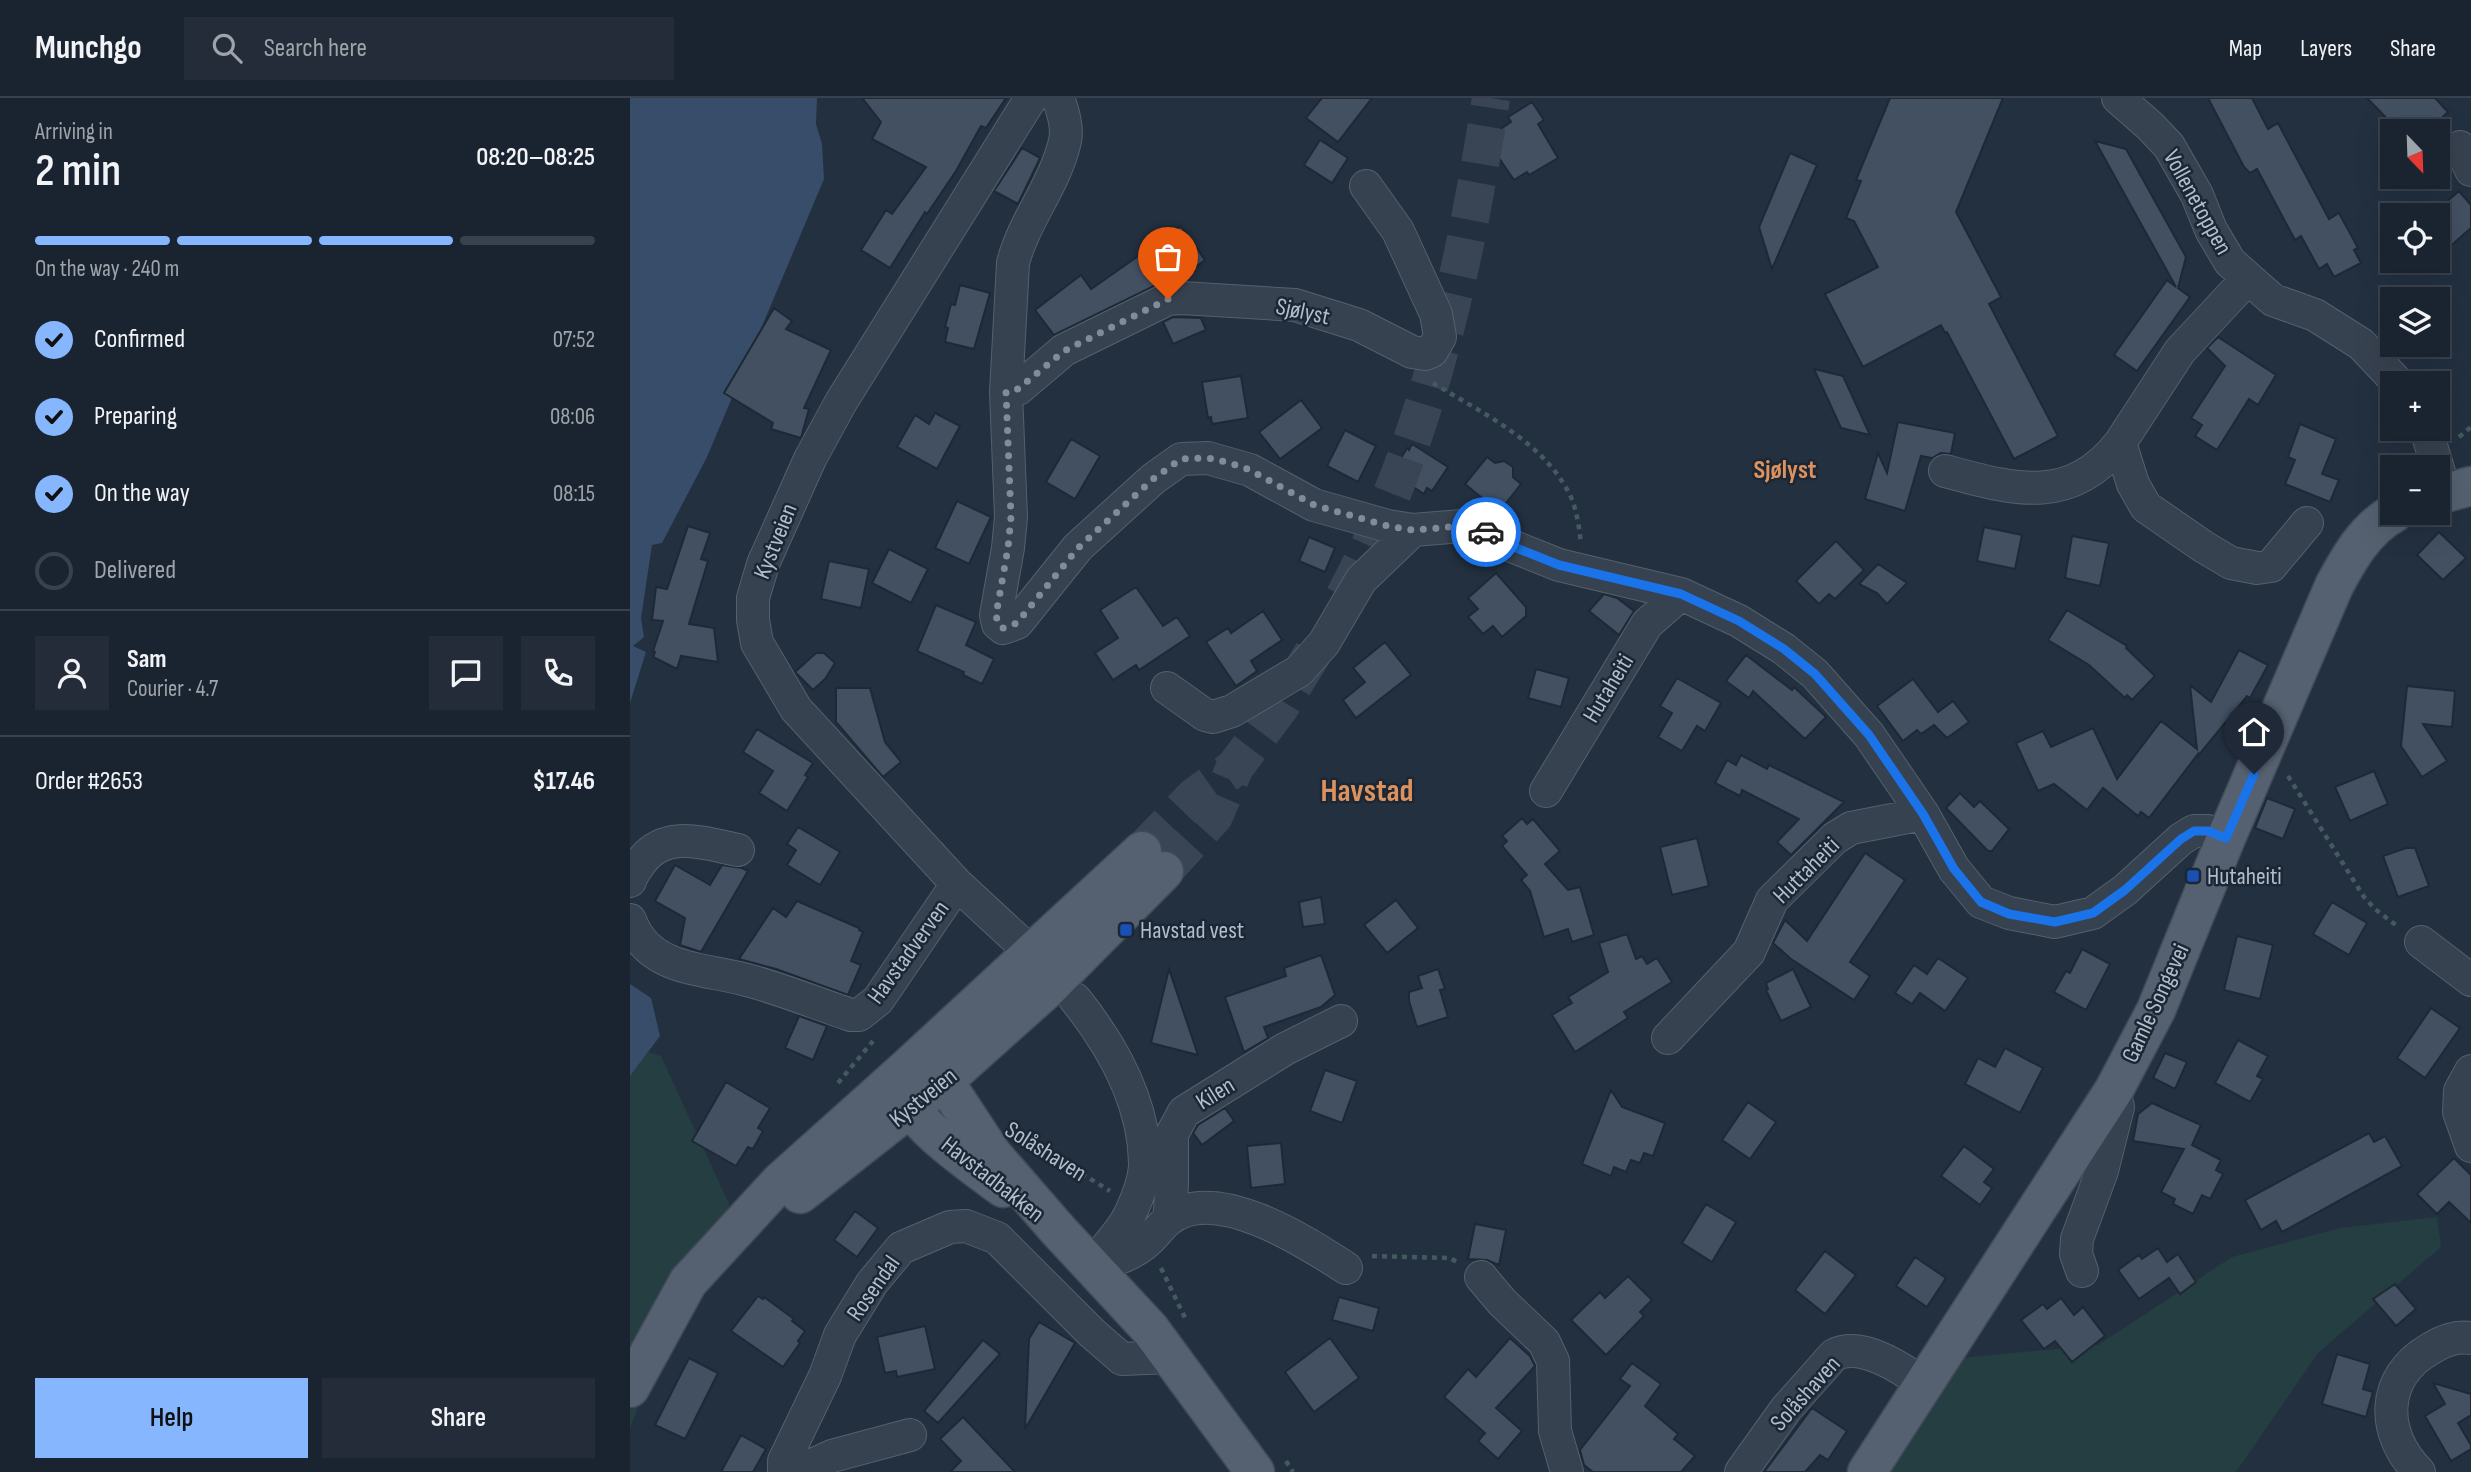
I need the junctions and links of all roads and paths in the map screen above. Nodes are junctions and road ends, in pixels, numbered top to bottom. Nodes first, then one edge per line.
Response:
1 (1031, 98) edge
2 (1058, 98) edge
3 (2118, 98) edge
4 (1366, 186) dead end
5 (2248, 278) junction
6 (1432, 351) junction
7 (2387, 371) edge
8 (1006, 392) junction
9 (2471, 427) edge
10 (2459, 437) dead end
11 (2431, 441) edge
12 (2120, 443) junction
13 (1944, 471) dead end
14 (2451, 491) edge
15 (2306, 523) dead end
16 (2380, 524) edge
17 (1413, 530) junction
18 (1586, 572) junction
19 (1681, 594) junction
20 (1167, 688) dead end
21 (2263, 752) junction
22 (1546, 791) dead end
23 (1923, 814) junction
24 (2226, 838) junction
25 (738, 850) dead end
26 (630, 881) edge
27 (957, 884) junction
28 (630, 920) edge
29 (2421, 942) joint
30 (1024, 947) dead end
31 (2471, 980) edge
32 (1074, 999) dead end
33 (1341, 1021) dead end
34 (1668, 1038) dead end
35 (905, 1070) junction
36 (2471, 1071) edge
37 (944, 1081) junction
38 (2114, 1090) junction
39 (911, 1107) junction
40 (1016, 1133) dead end
41 (2471, 1146) edge
42 (1109, 1190) dead end
43 (1169, 1219) junction
44 (1058, 1230) junction
45 (1091, 1265) junction
46 (1346, 1268) joint
47 (2082, 1271) dead end
48 (1481, 1277) joint
49 (672, 1311) junction
50 (2471, 1338) edge
51 (1171, 1357) junction
52 (1923, 1383) junction
53 (630, 1388) edge
54 (910, 1435) dead end
55 (784, 1472) edge
56 (797, 1472) edge
57 (1255, 1472) edge
58 (1567, 1472) edge
59 (1741, 1472) edge
60 (1867, 1472) edge
61 (2419, 1472) edge

1 - 27 street, Kystveien
2 - 8 street
3 - 5 street, Vollenetoppen
4 - 6 street
5 - 7 street, Vollenetoppen
5 - 12 street, Vollenetoppen
6 - 8 street, Sjølyst
6 - 18 path
8 - 17 street
9 - 10 path
11 - 14 street
12 - 13 street, Vollenetoppen
12 - 15 street
16 - 21 main road, Gamle Songevei
17 - 18 street
17 - 20 street
18 - 19 street
19 - 22 street, Hutaheiti
19 - 23 street
21 - 24 main road, Gamle Songevei
21 - 29 path
23 - 24 street
23 - 34 street, Huttaheiti
24 - 38 main road, Gamle Songevei
25 - 26 street
27 - 28 street, Havstadverven
27 - 30 street, Kystveien
29 - 31 street
32 - 45 street
33 - 43 street, Kilen
35 - 37 main road
35 - 37 main road, Kystveien
35 - 39 main road
35 - 49 main road, Kystveien
36 - 41 street
37 - 39 main road, Kystveien
37 - 44 main road, Havstadbakken
38 - 47 street
38 - 52 main road, Gamle Songevei
39 - 44 main road, Havstadbakken
39 - 49 main road, Kystveien
40 - 42 path, Solåshaven
43 - 45 street
43 - 46 street
44 - 45 main road, Havstadbakken
45 - 51 main road, Havstadbakken
46 - 48 path
48 - 58 street
49 - 53 main road, Kystveien
50 - 61 street
51 - 55 street, Rosendal
51 - 57 main road, Havstadbakken
52 - 59 street, Solåshaven
52 - 60 main road, Gamle Songevei
54 - 56 street

